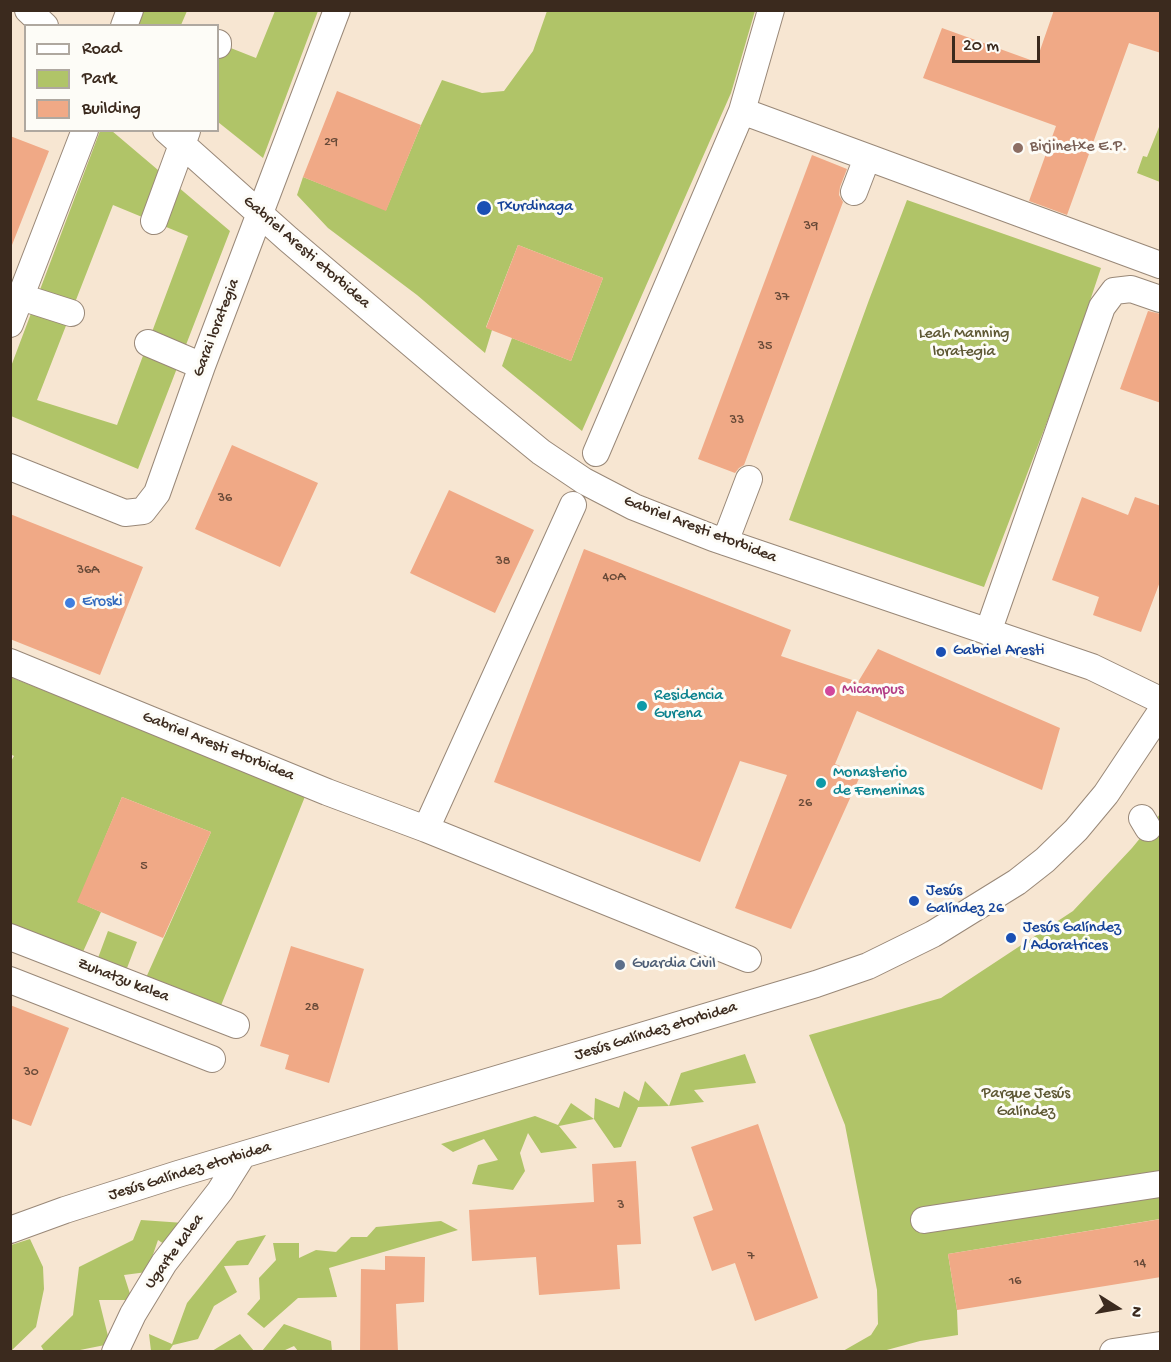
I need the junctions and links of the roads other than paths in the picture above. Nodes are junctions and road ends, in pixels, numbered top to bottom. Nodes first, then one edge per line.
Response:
1 (28, 10) edge
2 (337, 10) edge
3 (771, 10) edge
4 (43, 24) edge
5 (742, 111) junction
6 (84, 132) edge
7 (179, 135) edge
8 (867, 158) junction
9 (854, 192) dead end
10 (260, 213) junction
11 (154, 221) dead end
12 (1161, 265) edge
13 (21, 297) junction
14 (1161, 299) edge
15 (71, 313) dead end
16 (10, 324) edge
17 (148, 343) dead end
18 (202, 366) junction
19 (596, 453) dead end
20 (10, 467) edge
21 (749, 479) dead end
22 (573, 505) dead end
23 (725, 542) junction
24 (988, 632) junction
25 (10, 662) edge
26 (1161, 699) edge
27 (1161, 713) edge
28 (426, 830) junction
29 (10, 937) edge
30 (748, 959) dead end
31 (10, 980) edge
32 (236, 1025) dead end
33 (212, 1059) dead end
34 (242, 1156) junction
35 (1161, 1184) edge
36 (65, 1210) junction
37 (924, 1220) dead end
38 (10, 1224) edge
39 (10, 1230) edge
40 (1161, 1345) edge
41 (115, 1352) edge
42 (1113, 1352) edge

1 - 4 street
2 - 10 street, Garai lorategia
3 - 5 street
5 - 8 street
5 - 19 street
6 - 13 street
7 - 10 street, Gabriel Aresti etorbidea
7 - 11 street
8 - 9 street
8 - 12 street
10 - 18 street, Garai lorategia
10 - 23 street, Gabriel Aresti etorbidea
13 - 15 street
13 - 16 street
14 - 24 street
17 - 18 street
18 - 20 street, Garai lorategia
21 - 23 street
22 - 28 street
23 - 24 street, Gabriel Aresti etorbidea
24 - 26 street, Gabriel Aresti etorbidea
25 - 28 street, Gabriel Aresti etorbidea
27 - 34 street, Jesús Galíndez etorbidea
28 - 30 street, Gabriel Aresti etorbidea
29 - 32 street, Zuhatzu kalea
31 - 33 street
34 - 36 street, Jesús Galíndez etorbidea
34 - 41 street, Ugarte kalea
35 - 37 street
36 - 38 street, Jesús Galíndez etorbidea
36 - 39 street, Jesús Galíndez etorbidea
40 - 42 street

